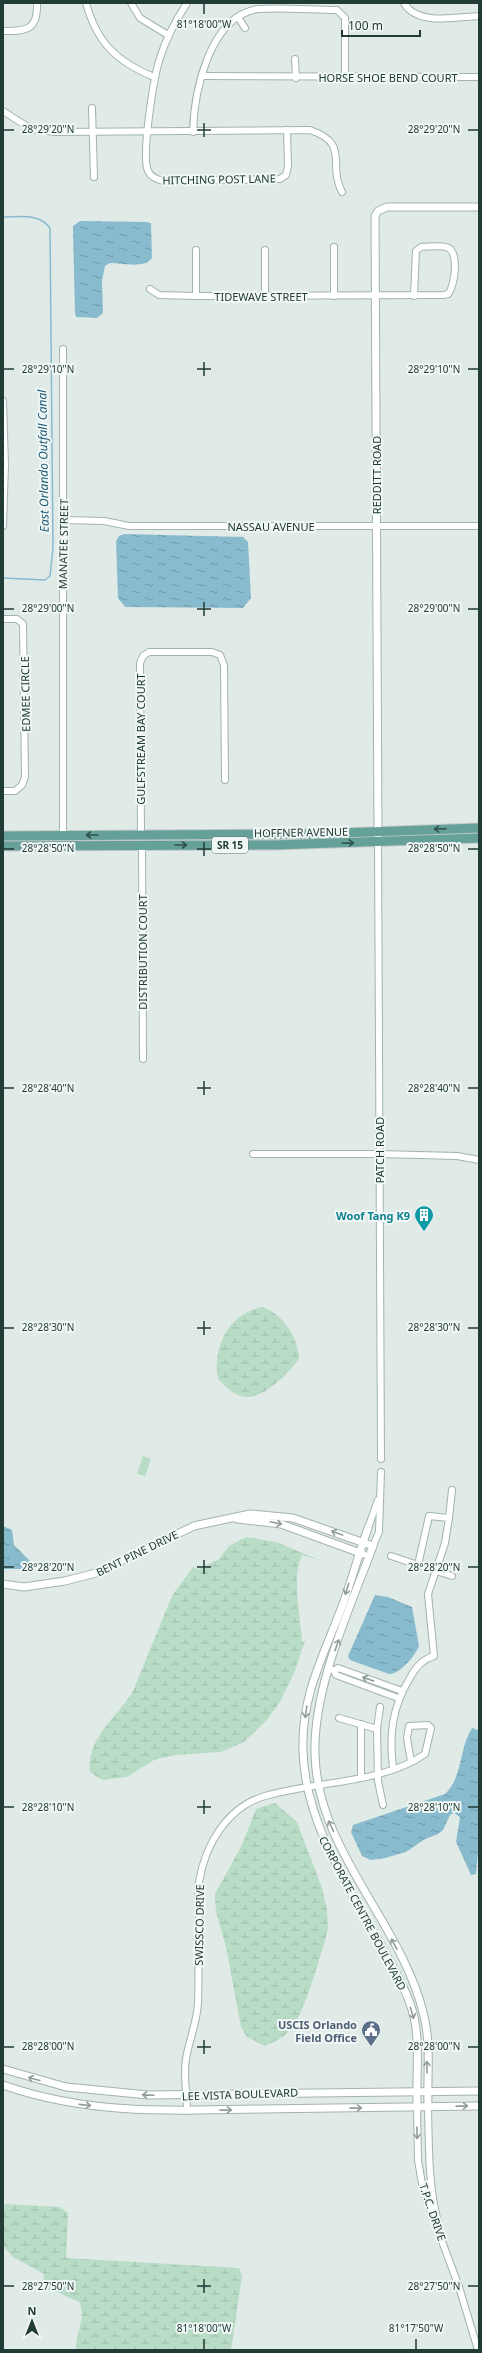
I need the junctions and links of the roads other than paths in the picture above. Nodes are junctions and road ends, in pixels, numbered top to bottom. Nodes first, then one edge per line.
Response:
1 (37, 3) edge
2 (86, 3) edge
3 (131, 3) edge
4 (188, 3) edge
5 (404, 3) edge
6 (479, 16) edge
7 (238, 17) junction
8 (246, 28) dead end
9 (3, 31) edge
10 (168, 35) junction
11 (295, 59) dead end
12 (202, 76) junction
13 (154, 77) junction
14 (345, 77) junction
15 (479, 77) edge
16 (296, 78) junction
17 (92, 108) dead end
18 (3, 111) edge
19 (287, 130) junction
20 (193, 132) junction
21 (92, 133) junction
22 (148, 133) junction
23 (94, 177) dead end
24 (342, 192) dead end
25 (479, 207) edge
26 (334, 248) dead end
27 (196, 250) dead end
28 (265, 250) dead end
29 (150, 289) dead end
30 (196, 296) junction
31 (265, 296) junction
32 (334, 296) junction
33 (375, 296) junction
34 (414, 296) junction
35 (63, 349) dead end
36 (3, 401) edge
37 (4, 465) edge
38 (64, 520) junction
39 (4, 523) edge
40 (377, 526) junction
41 (479, 526) edge
42 (3, 619) edge
43 (225, 780) dead end
44 (3, 791) edge
45 (479, 828) edge
46 (378, 831) junction
47 (35, 835) junction
48 (63, 835) junction
49 (141, 835) junction
50 (173, 835) junction
51 (3, 836) edge
52 (479, 838) edge
53 (3, 840) edge
54 (378, 842) junction
55 (104, 845) junction
56 (142, 845) junction
57 (3, 846) edge
58 (143, 1059) dead end
59 (253, 1154) dead end
60 (379, 1154) junction
61 (479, 1160) edge
62 (381, 1459) dead end
63 (381, 1472) dead end
64 (452, 1490) dead end
65 (380, 1492) junction
66 (449, 1518) junction
67 (223, 1519) junction
68 (368, 1528) joint
69 (363, 1542) junction
70 (373, 1546) junction
71 (359, 1552) junction
72 (370, 1556) junction
73 (391, 1556) dead end
74 (418, 1565) junction
75 (436, 1570) junction
76 (452, 1576) dead end
77 (3, 1584) edge
78 (317, 1665) junction
79 (331, 1670) junction
80 (402, 1691) junction
81 (398, 1698) junction
82 (380, 1707) dead end
83 (340, 1718) dead end
84 (361, 1724) junction
85 (377, 1729) junction
86 (411, 1762) junction
87 (394, 1768) junction
88 (378, 1773) junction
89 (361, 1776) junction
90 (318, 1784) junction
91 (307, 1786) junction
92 (383, 1806) dead end
93 (3, 2069) edge
94 (3, 2085) edge
95 (427, 2091) junction
96 (479, 2091) edge
97 (416, 2092) junction
98 (187, 2096) junction
99 (417, 2106) junction
100 (428, 2106) junction
101 (479, 2106) edge
102 (186, 2110) junction
103 (444, 2246) junction
104 (478, 2350) edge

1 - 9 street
2 - 13 street
3 - 10 street
4 - 10 street, HITCHING POST LANE
5 - 6 street
7 - 8 street
7 - 12 street
7 - 14 street
10 - 13 street, HITCHING POST LANE
11 - 16 street
12 - 16 street, HORSE SHOE BEND COURT
12 - 20 street
13 - 22 street, HITCHING POST LANE
14 - 15 street, HORSE SHOE BEND COURT
14 - 16 street, HORSE SHOE BEND COURT
17 - 21 street
18 - 21 street
19 - 20 street
19 - 22 street, HITCHING POST LANE
19 - 24 street
20 - 22 street
21 - 22 street
21 - 23 street
25 - 33 street, REDDITT ROAD
26 - 32 street
27 - 30 street
28 - 31 street
29 - 30 street, TIDEWAVE STREET
30 - 31 street, TIDEWAVE STREET
31 - 32 street, TIDEWAVE STREET
32 - 33 street, TIDEWAVE STREET
33 - 34 street, TIDEWAVE STREET
33 - 40 street, REDDITT ROAD
34 - 34 street, TIDEWAVE STREET
35 - 38 street, MANATEE STREET
36 - 37 street
37 - 39 street
38 - 40 street, NASSAU AVENUE
38 - 48 street, MANATEE STREET
40 - 41 street, NASSAU AVENUE
40 - 46 street, REDDITT ROAD
42 - 44 street, EDMEE CIRCLE
43 - 49 street, GULFSTREAM BAY COURT
45 -> 46 main road, HOFFNER AVENUE / SR 15
46 - 50 main road, HOFFNER AVENUE / SR 15
46 - 54 street, REDDITT ROAD
47 - 48 main road, HOFFNER AVENUE / SR 15
47 - 51 main road, HOFFNER AVENUE / SR 15
47 - 53 main road
49 -> 48 main road, HOFFNER AVENUE / SR 15
49 - 50 main road, HOFFNER AVENUE / SR 15
49 - 55 main road
50 - 56 main road
52 - 54 main road, HOFFNER AVENUE / SR 15
56 -> 54 main road, HOFFNER AVENUE / SR 15
54 - 60 street, PATCH ROAD
55 - 56 main road, HOFFNER AVENUE / SR 15
55 - 57 main road, HOFFNER AVENUE / SR 15
56 - 58 street, DISTRIBUTION COURT
59 - 60 street
60 - 61 street
60 - 62 street, PATCH ROAD
63 - 65 street, CORPORATE CENTRE BOULEVARD
64 - 66 street
65 - 68 street, CORPORATE CENTRE BOULEVARD
65 - 70 street, CORPORATE CENTRE BOULEVARD
66 - 74 street
66 - 75 street
69 -> 67 street, BENT PINE DRIVE
67 -> 71 street, BENT PINE DRIVE
67 - 77 street, BENT PINE DRIVE
68 - 69 street, CORPORATE CENTRE BOULEVARD
69 - 70 street, BENT PINE DRIVE
69 - 71 street, CORPORATE CENTRE BOULEVARD
70 - 72 street, CORPORATE CENTRE BOULEVARD
71 - 72 street, BENT PINE DRIVE
71 -> 78 street, CORPORATE CENTRE BOULEVARD
79 -> 72 street, CORPORATE CENTRE BOULEVARD
73 - 74 street
74 - 75 street
75 - 76 street
75 - 80 street
78 - 79 street
78 -> 91 street, CORPORATE CENTRE BOULEVARD
80 -> 79 street
79 - 81 street
79 - 90 street, CORPORATE CENTRE BOULEVARD
80 - 81 street
81 - 87 street
82 - 85 street
83 - 84 street
84 - 85 street
84 - 89 street
85 - 88 street
86 - 86 street, SWISSCO DRIVE
86 - 87 street, SWISSCO DRIVE
87 - 88 street, SWISSCO DRIVE
88 - 89 street, SWISSCO DRIVE
88 - 92 street
89 - 90 street, SWISSCO DRIVE
90 - 91 street, SWISSCO DRIVE
95 -> 90 street, CORPORATE CENTRE BOULEVARD
91 -> 97 street, CORPORATE CENTRE BOULEVARD
91 - 98 street, SWISSCO DRIVE
98 -> 93 street, LEE VISTA BOULEVARD
94 -> 102 street, LEE VISTA BOULEVARD
95 - 96 street, LEE VISTA BOULEVARD
95 - 97 street, LEE VISTA BOULEVARD
95 - 100 street, CORPORATE CENTRE BOULEVARD
97 - 98 street, LEE VISTA BOULEVARD
97 - 99 street, CORPORATE CENTRE BOULEVARD
98 - 102 street, SWISSCO DRIVE
99 - 100 street, LEE VISTA BOULEVARD
102 -> 99 street, LEE VISTA BOULEVARD
99 -> 103 street, T.P.C. DRIVE
100 -> 101 street, LEE VISTA BOULEVARD
100 - 103 street, T.P.C. DRIVE
103 - 104 street, T.P.C. DRIVE

